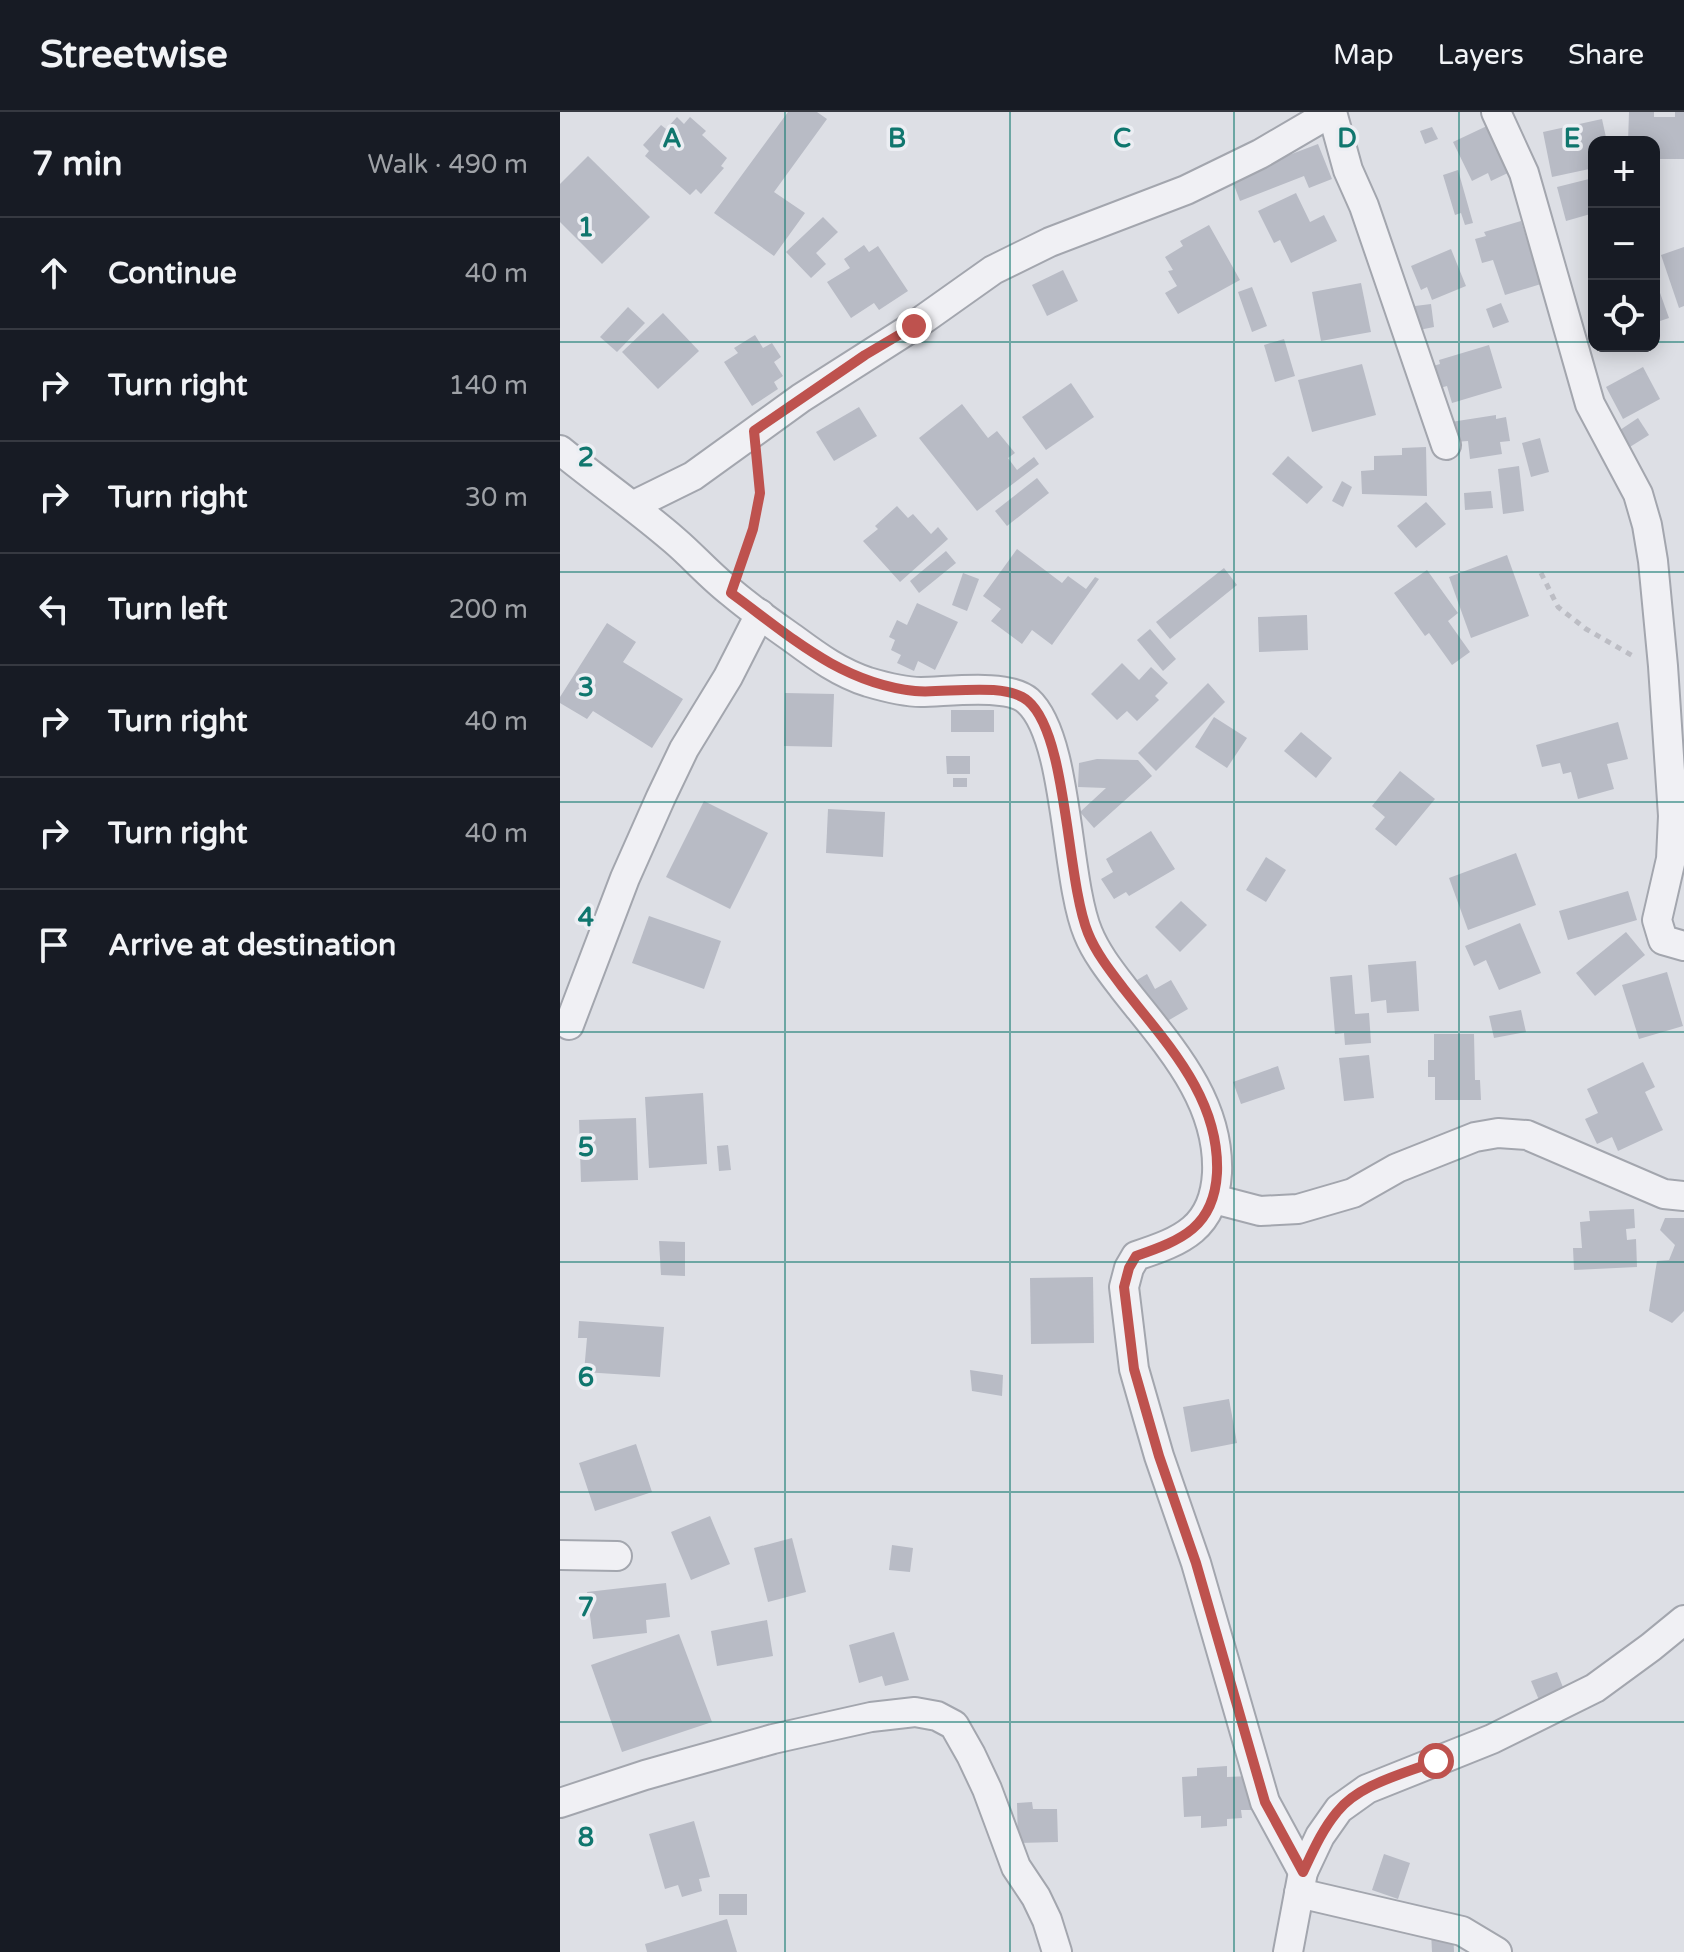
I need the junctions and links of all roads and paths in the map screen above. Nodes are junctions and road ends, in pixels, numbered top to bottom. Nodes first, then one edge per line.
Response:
1 (1332, 112) edge
2 (1496, 112) edge
3 (754, 431) junction
4 (1446, 445) dead end
5 (560, 450) edge
6 (634, 505) junction
7 (1541, 573) dead end
8 (731, 593) junction
9 (760, 614) junction
10 (1663, 666) junction
11 (1684, 946) edge
12 (569, 1025) dead end
13 (1684, 1196) edge
14 (1214, 1199) junction
15 (560, 1555) edge
16 (617, 1556) dead end
17 (1684, 1620) edge
18 (560, 1803) edge
19 (1301, 1882) junction
20 (1057, 1952) edge
21 (1288, 1952) edge
22 (1497, 1952) edge

1 - 3 street
1 - 4 street
2 - 10 street
3 - 6 street
3 - 8 path
5 - 6 street
6 - 8 street
7 - 10 path
8 - 9 street
9 - 12 street
9 - 14 street
10 - 11 street
13 - 14 street
14 - 19 street
15 - 16 street
17 - 19 street
18 - 20 street
19 - 21 street
19 - 22 street

